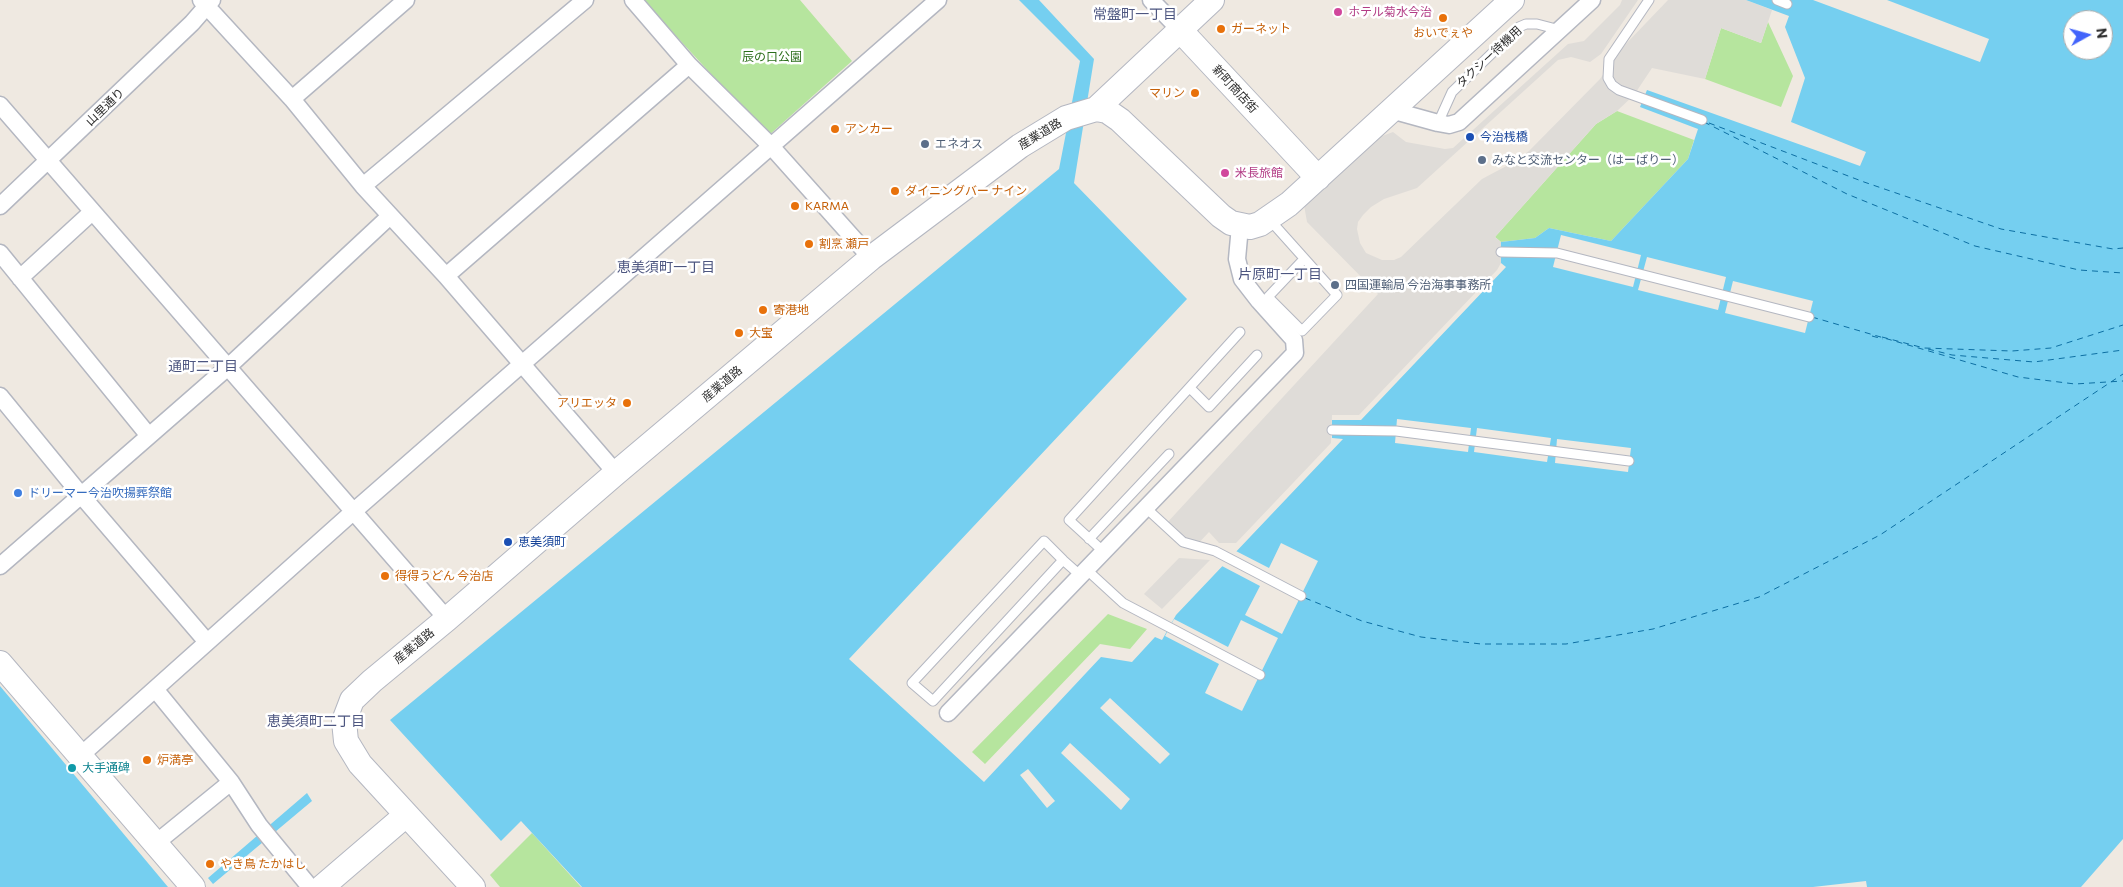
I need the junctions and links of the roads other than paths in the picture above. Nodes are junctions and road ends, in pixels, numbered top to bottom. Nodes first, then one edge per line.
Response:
1 (406, 0) edge
2 (585, 0) edge
3 (634, 0) edge
4 (938, 0) edge
5 (1151, 0) edge
6 (1212, 0) edge
7 (1512, 0) edge
8 (1592, 0) edge
9 (1649, 0) edge
10 (1777, 0) edge
11 (206, 2) edge
12 (1787, 4) dead end
13 (1180, 30) junction
14 (1560, 30) junction
15 (690, 65) junction
16 (292, 99) junction
17 (0, 105) edge
18 (1096, 109) junction
19 (1391, 110) junction
20 (1702, 120) dead end
21 (1438, 123) junction
22 (770, 146) junction
23 (48, 162) junction
24 (1318, 178) junction
25 (363, 186) junction
26 (0, 206) edge
27 (92, 212) junction
28 (390, 216) junction
29 (1269, 219) junction
30 (1240, 226) junction
31 (1501, 252) dead end
32 (0, 254) edge
33 (871, 258) junction
34 (1304, 259) junction
35 (446, 276) junction
36 (20, 278) junction
37 (1809, 317) dead end
38 (1240, 332) dead end
39 (1257, 355) dead end
40 (521, 364) junction
41 (228, 367) junction
42 (1190, 388) junction
43 (0, 396) edge
44 (1332, 430) dead end
45 (149, 436) junction
46 (1169, 454) dead end
47 (1629, 461) dead end
48 (616, 473) junction
49 (81, 495) junction
50 (1146, 508) junction
51 (354, 511) junction
52 (1089, 539) junction
53 (1104, 552) junction
54 (1063, 560) junction
55 (0, 566) edge
56 (1084, 573) junction
57 (1300, 596) dead end
58 (447, 619) junction
59 (207, 642) junction
60 (0, 663) edge
61 (1260, 675) dead end
62 (155, 689) junction
63 (948, 714) dead end
64 (80, 756) junction
65 (231, 782) junction
66 (406, 815) junction
67 (156, 844) junction
68 (193, 887) edge
69 (310, 887) edge
70 (322, 887) edge
71 (473, 887) edge

1 - 16 street
2 - 25 street
3 - 15 street
4 - 22 street
5 - 13 street, 新町商店街
6 - 13 street, 産業道路
7 - 19 street
8 - 14 street
9 - 20 lane
10 - 12 lane
11 - 16 street
11 - 23 street, 山里通り
13 - 18 street, 産業道路
13 - 24 street, 新町商店街
14 - 21 street
14 - 21 lane, タクシー待機用
15 - 22 street
15 - 35 street
16 - 25 street
17 - 23 street
18 - 30 street
18 - 33 street, 産業道路
19 - 21 street
19 - 24 street
22 - 33 street
22 - 40 street
23 - 26 street, 山里通り
23 - 27 street
24 - 29 street
25 - 28 street
27 - 36 street
27 - 41 street
28 - 35 street
28 - 41 street
29 - 30 street
29 - 34 lane
30 - 50 street
31 - 37 lane
32 - 36 street
33 - 48 street, 産業道路
34 - 34 lane
35 - 40 street
36 - 45 street
38 - 42 lane
39 - 42 lane
40 - 48 street
40 - 51 street
41 - 45 street
41 - 51 street
42 - 52 lane
43 - 49 street
44 - 47 lane
45 - 49 street
46 - 52 lane
48 - 58 street, 産業道路
49 - 55 street
49 - 59 street
50 - 53 street
50 - 57 lane
51 - 58 street
51 - 59 street
52 - 53 lane
53 - 56 street
54 - 54 lane
54 - 56 lane
56 - 61 lane
56 - 63 street
58 - 66 street, 産業道路
59 - 62 street
60 - 64 street
62 - 64 street
62 - 65 street
64 - 67 street
65 - 67 street
65 - 69 street
66 - 70 street
66 - 71 street, 産業道路
67 - 68 street

